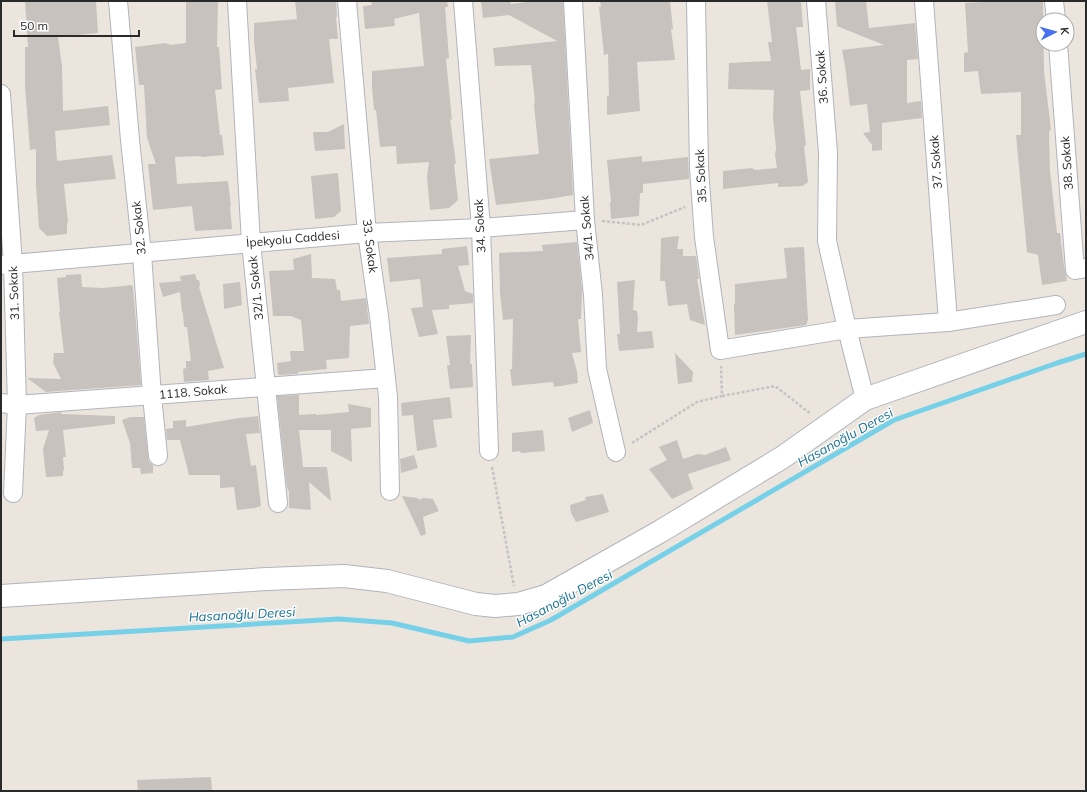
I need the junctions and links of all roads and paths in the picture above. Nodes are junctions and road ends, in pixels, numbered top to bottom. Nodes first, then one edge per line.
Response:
1 (118, 1) edge
2 (237, 1) edge
3 (347, 1) edge
4 (464, 1) edge
5 (573, 1) edge
6 (696, 1) edge
7 (816, 1) edge
8 (924, 1) edge
9 (1054, 1) edge
10 (1055, 12) edge
11 (1059, 52) edge
12 (1, 94) edge
13 (702, 200) junction
14 (585, 220) junction
15 (481, 228) junction
16 (367, 233) junction
17 (251, 243) junction
18 (142, 254) junction
19 (7, 265) edge
20 (1086, 268) edge
21 (1056, 305) dead end
22 (948, 322) junction
23 (1086, 322) edge
24 (847, 329) junction
25 (720, 350) junction
26 (386, 378) junction
27 (266, 386) junction
28 (152, 396) junction
29 (722, 396) junction
30 (865, 399) junction
31 (9, 404) edge
32 (826, 426) junction
33 (489, 451) joint
34 (616, 452) joint
35 (158, 456) dead end
36 (390, 491) dead end
37 (14, 493) dead end
38 (278, 503) dead end
39 (1, 596) edge
40 (518, 604) junction

1 - 18 street, 32. Sokak
2 - 17 street, 32/1. Sokak
3 - 16 street, 33. Sokak
4 - 15 street, 34. Sokak
5 - 14 street, 34/1. Sokak
6 - 13 street, 35. Sokak
7 - 24 street, 36. Sokak
8 - 22 street, 37. Sokak
9 - 10 street
11 - 20 street, 38. Sokak
12 - 19 street, 31. Sokak
13 - 14 path
13 - 25 street, 35. Sokak
14 - 15 street, İpekyolu Caddesi
14 - 34 street, 34/1. Sokak
15 - 16 street, İpekyolu Caddesi
15 - 33 street, 34. Sokak
16 - 17 street, İpekyolu Caddesi
16 - 26 street, 33. Sokak
17 - 18 street, İpekyolu Caddesi
17 - 27 street, 32/1. Sokak
18 - 19 street, İpekyolu Caddesi
18 - 28 street, 32. Sokak
19 - 31 street, 31. Sokak
21 - 22 street
22 - 24 street
23 - 30 street
24 - 25 street
24 - 30 street, 36. Sokak
25 - 29 path
26 - 27 street, 1118. Sokak
26 - 36 street, 33. Sokak
27 - 28 street, 1118. Sokak
27 - 38 street, 32/1. Sokak
28 - 31 street, 1118. Sokak
28 - 35 street, 32. Sokak
29 - 32 path
29 - 34 path
30 - 32 street
31 - 37 street, 31. Sokak
32 - 40 street
33 - 40 path
39 - 40 street

